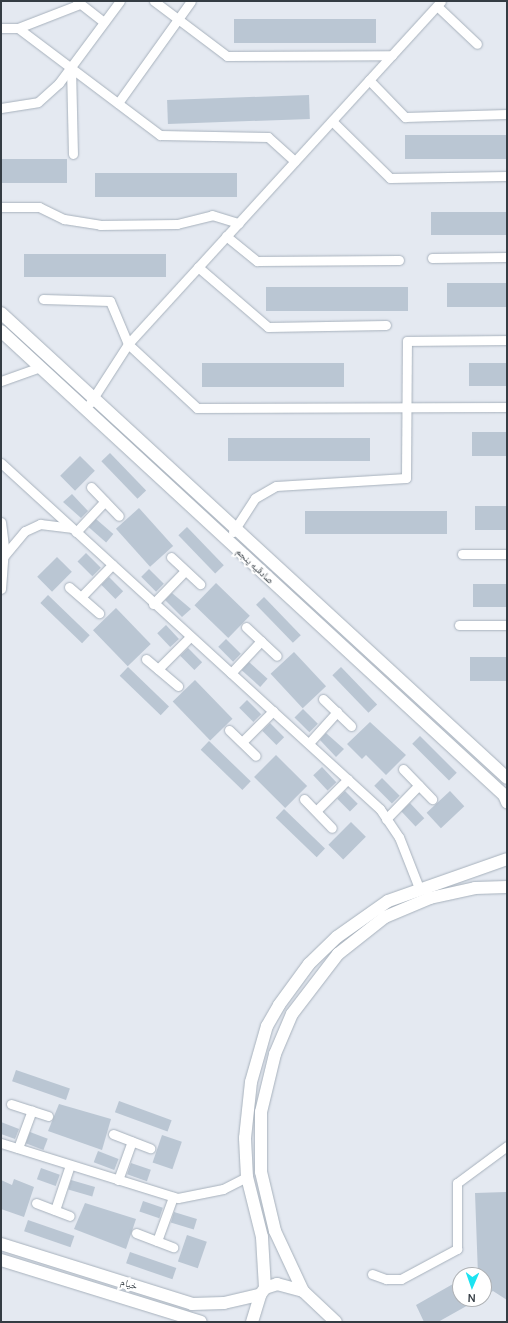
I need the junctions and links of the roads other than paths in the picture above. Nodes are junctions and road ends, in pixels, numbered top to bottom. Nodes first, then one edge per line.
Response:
1 (120, 1) edge
2 (154, 1) edge
3 (191, 1) edge
4 (79, 2) edge
5 (439, 3) edge
6 (178, 19) junction
7 (104, 22) junction
8 (1, 28) edge
9 (18, 28) junction
10 (477, 44) dead end
11 (392, 55) junction
12 (71, 67) junction
13 (369, 80) junction
14 (118, 103) junction
15 (1, 108) edge
16 (507, 114) edge
17 (332, 121) junction
18 (73, 154) dead end
19 (295, 161) junction
20 (507, 176) edge
21 (1, 207) edge
22 (239, 223) junction
23 (226, 236) junction
24 (507, 257) edge
25 (432, 258) dead end
26 (399, 260) dead end
27 (198, 267) junction
28 (43, 299) dead end
29 (1, 313) edge
30 (386, 325) dead end
31 (1, 331) edge
32 (507, 340) edge
33 (128, 344) junction
34 (40, 367) junction
35 (1, 381) edge
36 (93, 398) junction
37 (406, 406) junction
38 (507, 407) edge
39 (85, 409) junction
40 (1, 463) edge
41 (90, 488) dead end
42 (105, 501) junction
43 (119, 516) dead end
44 (1, 522) edge
45 (236, 529) junction
46 (74, 530) junction
47 (227, 539) junction
48 (462, 554) dead end
49 (507, 554) edge
50 (3, 557) junction
51 (171, 557) dead end
52 (112, 565) junction
53 (186, 571) junction
54 (200, 584) dead end
55 (69, 587) dead end
56 (1, 589) edge
57 (81, 597) junction
58 (153, 604) junction
59 (99, 613) dead end
60 (459, 625) dead end
61 (507, 625) edge
62 (246, 627) dead end
63 (190, 637) junction
64 (261, 642) junction
65 (277, 656) dead end
66 (146, 659) dead end
67 (158, 669) junction
68 (231, 673) junction
69 (178, 686) dead end
70 (324, 698) dead end
71 (273, 711) junction
72 (337, 712) junction
73 (351, 726) dead end
74 (229, 730) dead end
75 (242, 742) junction
76 (309, 743) junction
77 (256, 756) dead end
78 (403, 769) dead end
79 (507, 778) edge
80 (348, 779) junction
81 (418, 785) junction
82 (497, 789) junction
83 (304, 799) dead end
84 (432, 799) dead end
85 (507, 802) edge
86 (316, 811) junction
87 (386, 819) junction
88 (332, 828) dead end
89 (507, 859) edge
90 (471, 874) junction
91 (507, 887) edge
92 (419, 888) junction
93 (475, 888) junction
94 (279, 1005) junction
95 (292, 1014) junction
96 (11, 1104) dead end
97 (32, 1110) junction
98 (48, 1116) dead end
99 (113, 1134) dead end
100 (132, 1141) junction
101 (1, 1143) edge
102 (507, 1146) edge
103 (18, 1148) junction
104 (150, 1148) dead end
105 (70, 1165) junction
106 (248, 1177) junction
107 (118, 1180) junction
108 (173, 1197) junction
109 (36, 1203) dead end
110 (55, 1210) junction
111 (70, 1216) dead end
112 (274, 1232) junction
113 (136, 1233) dead end
114 (262, 1237) junction
115 (157, 1241) junction
116 (1, 1244) edge
117 (173, 1247) dead end
118 (1, 1260) edge
119 (372, 1274) dead end
120 (262, 1291) junction
121 (303, 1291) junction
122 (191, 1310) junction
123 (200, 1322) edge
124 (252, 1322) edge
125 (336, 1322) edge

1 - 7 street
2 - 6 street
3 - 6 street
4 - 7 street
4 - 9 street
5 - 10 street
5 - 11 street
6 - 11 street
6 - 14 street
7 - 12 street
8 - 9 street
9 - 12 street
11 - 13 street
12 - 14 street
12 - 15 street
12 - 18 street
13 - 16 street
13 - 17 street
14 - 19 street
17 - 19 street
17 - 20 street
19 - 22 street
21 - 22 street
22 - 23 street
23 - 26 street
23 - 27 street
24 - 25 street
27 - 30 street
27 - 33 street
28 - 33 street
29 - 36 street, صادقیه پنجم
31 - 34 street, صادقیه پنجم
32 - 37 street
33 - 36 street
33 - 37 street
34 - 35 street
34 - 39 street, صادقیه پنجم
36 - 39 street
36 - 45 street, صادقیه پنجم
37 - 38 street
37 - 45 street
39 - 47 street, صادقیه پنجم
40 - 46 street
41 - 42 street
42 - 43 street
42 - 46 street
44 - 50 street
45 - 47 street
45 - 79 street, صادقیه پنجم
46 - 50 street
46 - 52 street
47 - 82 street, صادقیه پنجم
48 - 49 street
50 - 56 street
51 - 53 street
52 - 57 street
52 - 58 street
53 - 54 street
53 - 58 street
55 - 57 street
57 - 59 street
58 - 63 street
60 - 61 street
62 - 64 street
63 - 67 street
63 - 68 street
64 - 65 street
64 - 68 street
66 - 67 street
67 - 69 street
68 - 71 street
70 - 72 street
71 - 75 street
71 - 76 street
72 - 73 street
72 - 76 street
74 - 75 street
75 - 77 street
76 - 80 street
78 - 81 street
79 - 82 street
80 - 86 street
80 - 87 street
81 - 84 street
81 - 87 street
82 - 85 street, صادقیه پنجم
83 - 86 street
86 - 88 street
87 - 92 street
89 - 90 street
90 - 92 street
90 - 93 street
91 - 93 street
92 - 94 street
93 - 95 street
94 - 95 street
94 - 106 street
95 - 112 street
96 - 97 street
97 - 98 street
97 - 103 street
99 - 100 street
100 - 104 street
100 - 107 street
101 - 103 street
102 - 119 street
103 - 105 street
105 - 107 street
105 - 110 street
106 - 108 street
106 - 114 street
107 - 108 street
108 - 115 street
109 - 110 street
110 - 111 street
112 - 114 street
112 - 121 street
113 - 115 street
114 - 120 street
115 - 117 street
116 - 122 street, خیام
118 - 122 street, خیام
120 - 121 street, خیام
120 - 122 street, خیام
120 - 124 street
121 - 125 street
122 - 123 street, خیام

